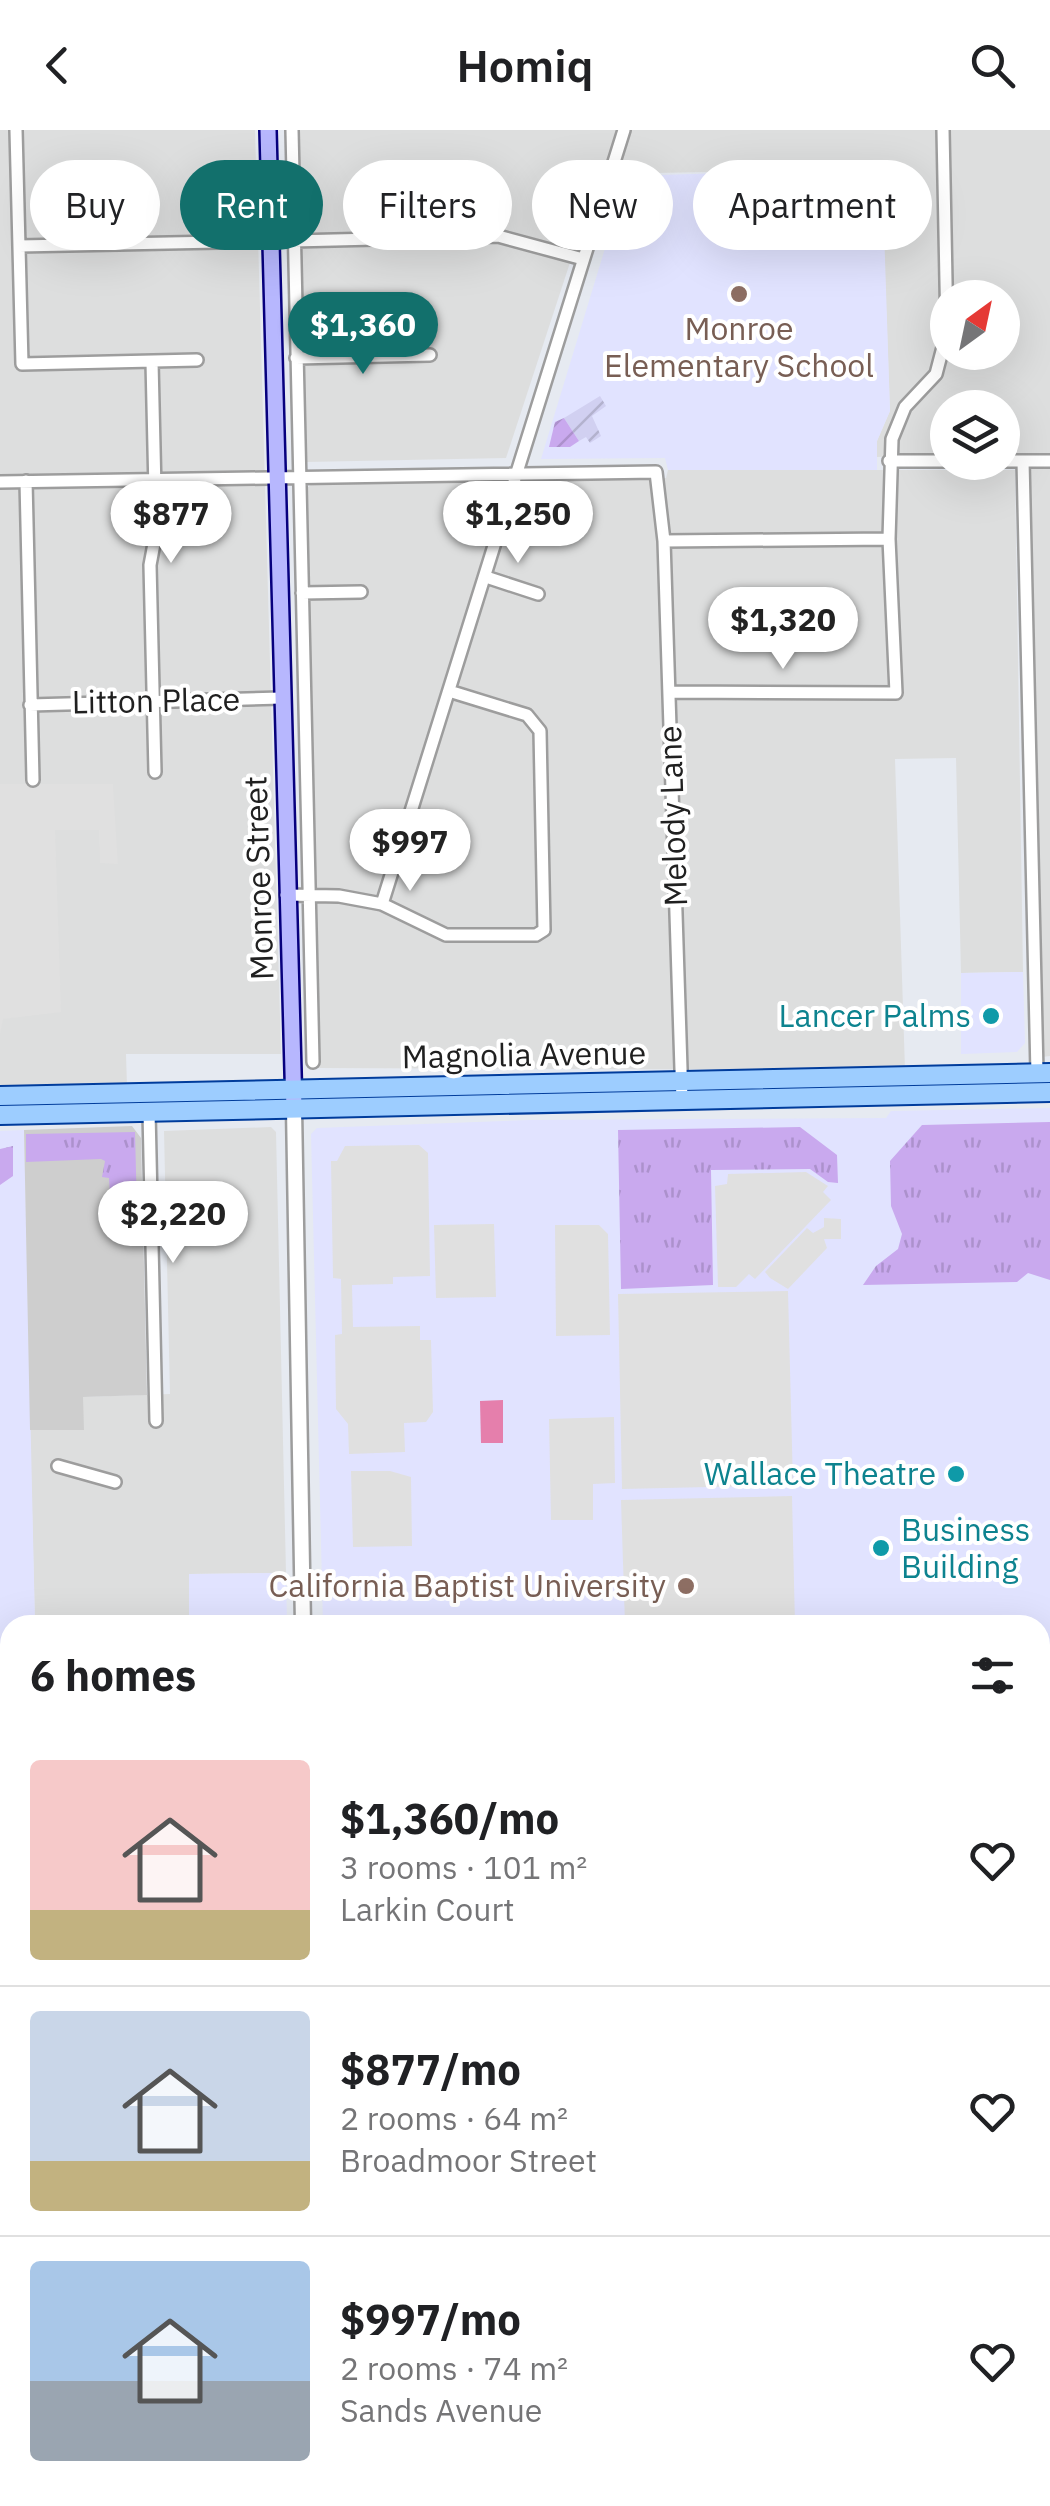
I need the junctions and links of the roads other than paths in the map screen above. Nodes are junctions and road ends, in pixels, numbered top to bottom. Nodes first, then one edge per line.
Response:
1 (16, 130) edge
2 (268, 130) edge
3 (292, 130) edge
4 (624, 130) edge
5 (942, 130) edge
6 (269, 160) edge
7 (292, 160) edge
8 (323, 240) edge
9 (180, 243) edge
10 (19, 246) junction
11 (272, 250) edge
12 (293, 250) edge
13 (584, 259) junction
14 (430, 355) dead end
15 (296, 358) junction
16 (197, 360) dead end
17 (152, 362) junction
18 (888, 461) junction
19 (930, 461) edge
20 (1023, 461) joint
21 (1050, 461) edge
22 (517, 472) junction
23 (278, 476) junction
24 (298, 476) junction
25 (154, 479) junction
26 (26, 481) junction
27 (0, 482) edge
28 (889, 538) junction
29 (664, 541) junction
30 (486, 577) junction
31 (361, 592) dead end
32 (302, 593) junction
33 (538, 594) dead end
34 (449, 691) junction
35 (670, 692) junction
36 (281, 698) junction
37 (154, 702) junction
38 (30, 704) junction
39 (155, 772) dead end
40 (33, 780) dead end
41 (308, 895) junction
42 (286, 896) junction
43 (382, 904) junction
44 (313, 1062) dead end
45 (682, 1081) junction
46 (1044, 1082) edge
47 (0, 1096) edge
48 (294, 1100) junction
49 (682, 1100) junction
50 (149, 1112) junction
51 (0, 1115) edge
52 (156, 1421) dead end
53 (58, 1466) dead end
54 (114, 1482) dead end
55 (304, 1615) edge

1 - 10 street
2 - 6 main road, Monroe Street
3 - 7 street
4 - 13 street
5 - 18 street
8 - 13 street
9 - 10 street
10 - 17 street
11 - 23 main road, Monroe Street
12 - 15 street
13 - 22 street
14 - 15 street
15 - 24 street
16 - 17 street
17 - 25 street
18 - 19 street
18 - 28 street
20 - 21 street
20 - 46 street
22 - 24 street
22 - 29 street, Melody Lane
22 - 30 street
23 - 24 street
23 - 25 street
23 - 36 main road, Monroe Street
24 - 32 street
25 - 26 street
25 - 37 street
26 - 27 street
26 - 38 street
28 - 29 street
28 - 35 street
29 - 35 street, Melody Lane
30 - 33 street
30 - 34 street
31 - 32 street
32 - 41 street
34 - 43 street
34 - 43 street
35 - 45 street, Melody Lane
36 - 37 street, Litton Place
36 - 42 main road, Monroe Street
37 - 38 street, Litton Place
37 - 39 street
38 - 40 street
41 - 42 street
41 - 43 street
41 - 44 street
42 - 48 main road, Monroe Street
45 - 46 main road, Magnolia Avenue
45 - 48 main road, Magnolia Avenue
45 - 49 street, Melody Lane
46 - 49 main road, Magnolia Avenue
47 - 48 main road, Magnolia Avenue
48 - 49 main road, Magnolia Avenue
48 - 50 main road, Magnolia Avenue
48 - 55 street, Monroe Street
50 - 51 main road, Magnolia Avenue
50 - 52 street
53 - 54 street

